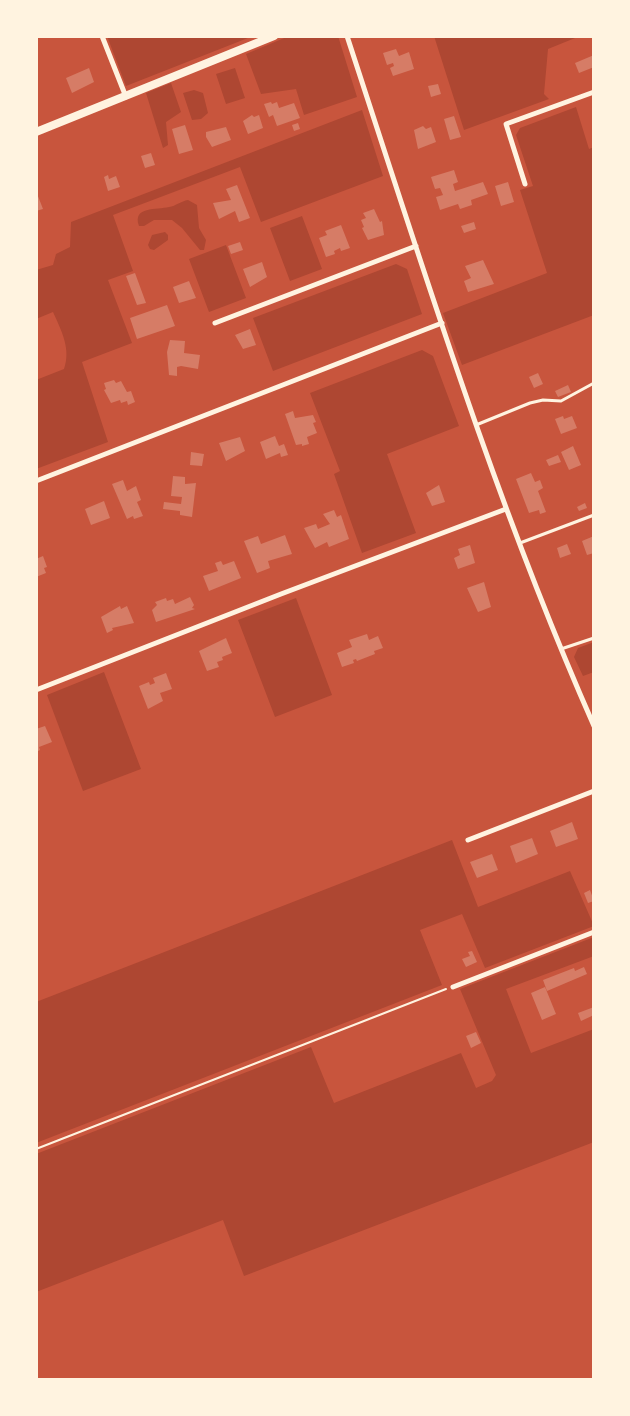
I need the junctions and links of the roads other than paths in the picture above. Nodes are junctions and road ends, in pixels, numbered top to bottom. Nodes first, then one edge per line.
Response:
1 (102, 36) edge
2 (274, 36) edge
3 (347, 36) edge
4 (594, 92) edge
5 (126, 97) junction
6 (36, 132) edge
7 (525, 184) dead end
8 (416, 246) junction
9 (215, 323) dead end
10 (442, 323) junction
11 (594, 383) edge
12 (475, 425) junction
13 (36, 482) edge
14 (506, 509) junction
15 (594, 515) edge
16 (519, 543) junction
17 (594, 638) edge
18 (560, 650) junction
19 (36, 690) edge
20 (594, 726) edge
21 (594, 791) edge
22 (468, 840) dead end
23 (594, 932) edge
24 (453, 987) road end

1 - 5 street
2 - 5 street
3 - 8 street
4 - 7 street
5 - 6 street
8 - 9 street
8 - 10 street
10 - 12 street
10 - 13 street
11 - 12 lane
12 - 14 street
14 - 16 street
14 - 19 street
15 - 16 lane
16 - 18 street
17 - 18 lane
18 - 20 street
21 - 22 street
23 - 24 street

